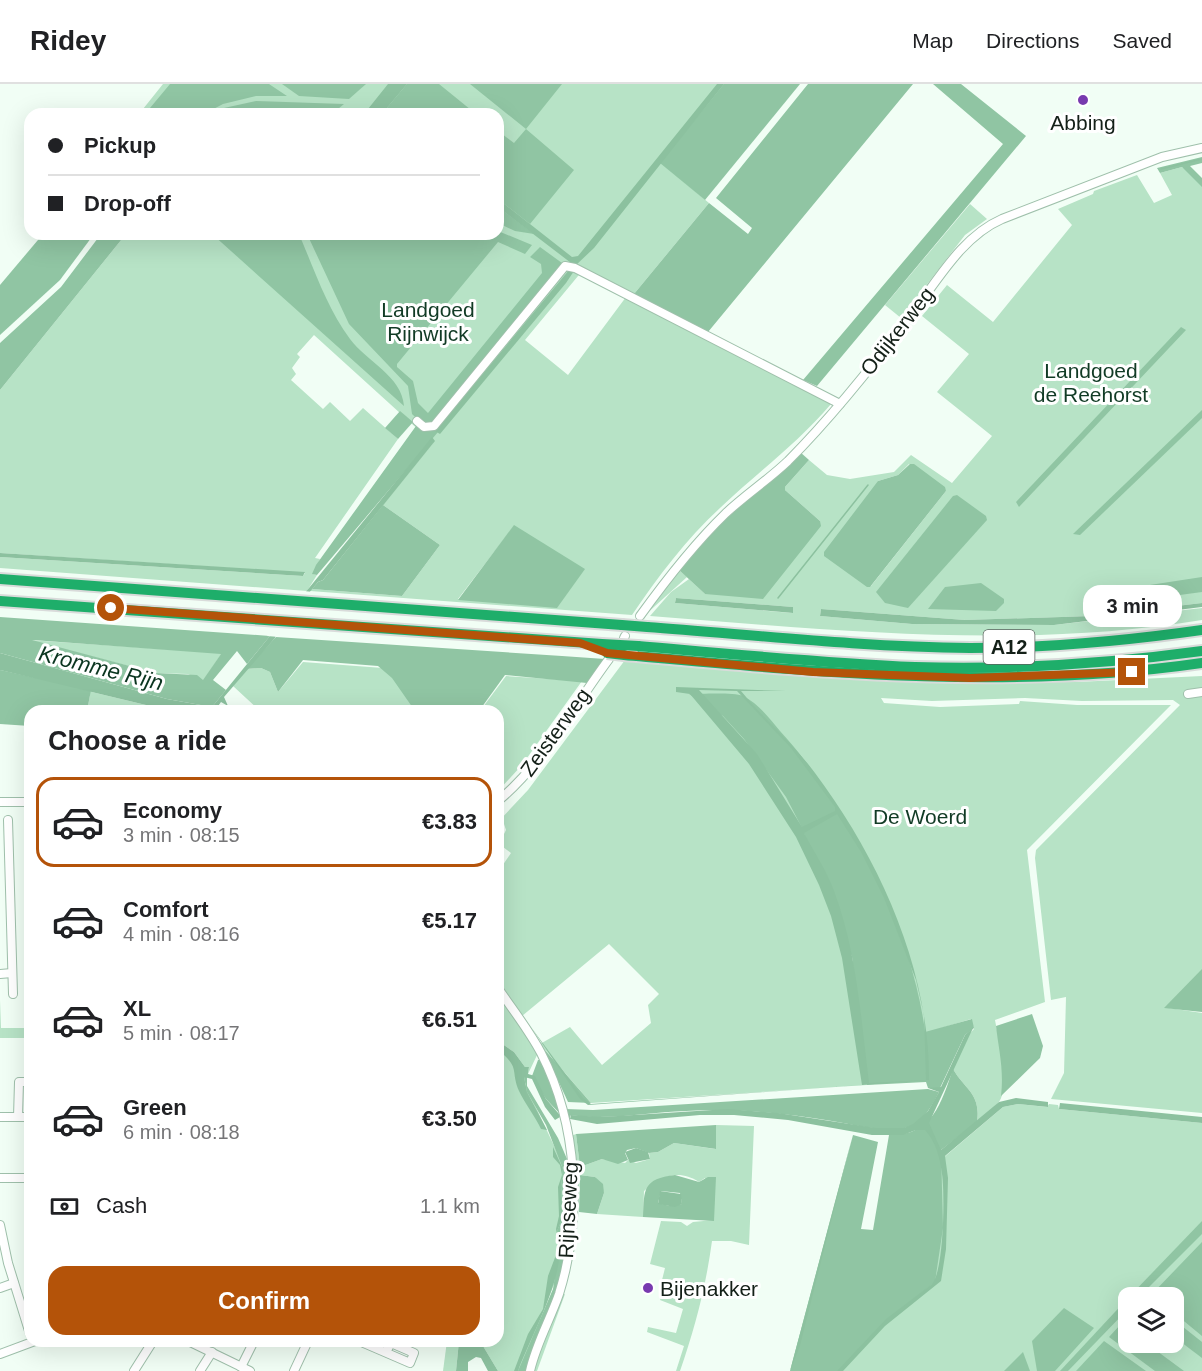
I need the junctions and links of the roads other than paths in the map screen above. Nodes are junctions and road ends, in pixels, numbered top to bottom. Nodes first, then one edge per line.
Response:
1 (1202, 148) edge
2 (840, 404) junction
3 (417, 421) dead end
4 (0, 579) edge
5 (0, 601) edge
6 (640, 616) dead end
7 (1202, 630) edge
8 (1202, 651) edge
9 (606, 652) junction
10 (1202, 663) edge
11 (1202, 692) edge
12 (1188, 694) dead end
13 (504, 795) edge
14 (0, 802) edge
15 (24, 802) edge
16 (8, 820) dead end
17 (4, 846) edge
18 (0, 896) edge
19 (10, 896) junction
20 (0, 925) edge
21 (11, 925) junction
22 (12, 973) junction
23 (0, 974) edge
24 (13, 994) dead end
25 (504, 997) edge
26 (24, 1082) edge
27 (0, 1117) edge
28 (18, 1117) junction
29 (24, 1117) edge
30 (0, 1178) edge
31 (24, 1178) edge
32 (0, 1225) edge
33 (14, 1283) junction
34 (0, 1288) edge
35 (24, 1313) edge
36 (24, 1344) edge
37 (149, 1347) edge
38 (201, 1347) edge
39 (251, 1347) edge
40 (305, 1347) edge
41 (372, 1347) edge
42 (212, 1352) junction
43 (386, 1353) dead end
44 (0, 1354) edge
45 (241, 1366) junction
46 (135, 1371) edge
47 (200, 1371) edge
48 (250, 1371) edge
49 (294, 1371) edge
50 (530, 1371) edge

1 - 2 street, Odijkerweg
2 - 3 street
2 - 6 street, Odijkerweg
4 - 7 highway, A12, bridge
5 - 9 highway, A12
8 - 9 highway, A12, bridge
9 - 10 highway, A12, bridge
9 - 13 street, Zeisterweg
11 - 12 street
14 - 15 street
16 - 17 street
17 - 19 street
18 - 19 street
19 - 21 street
20 - 21 street
21 - 22 street
22 - 23 street
22 - 24 street
25 - 50 street, Rijnseweg
26 - 28 street
27 - 28 street
28 - 29 street
30 - 31 street
32 - 33 street
33 - 34 street
33 - 35 street
36 - 44 street
37 - 46 street
38 - 42 street
39 - 45 street
40 - 49 street
41 - 43 street
42 - 45 street
42 - 47 street
45 - 48 street

